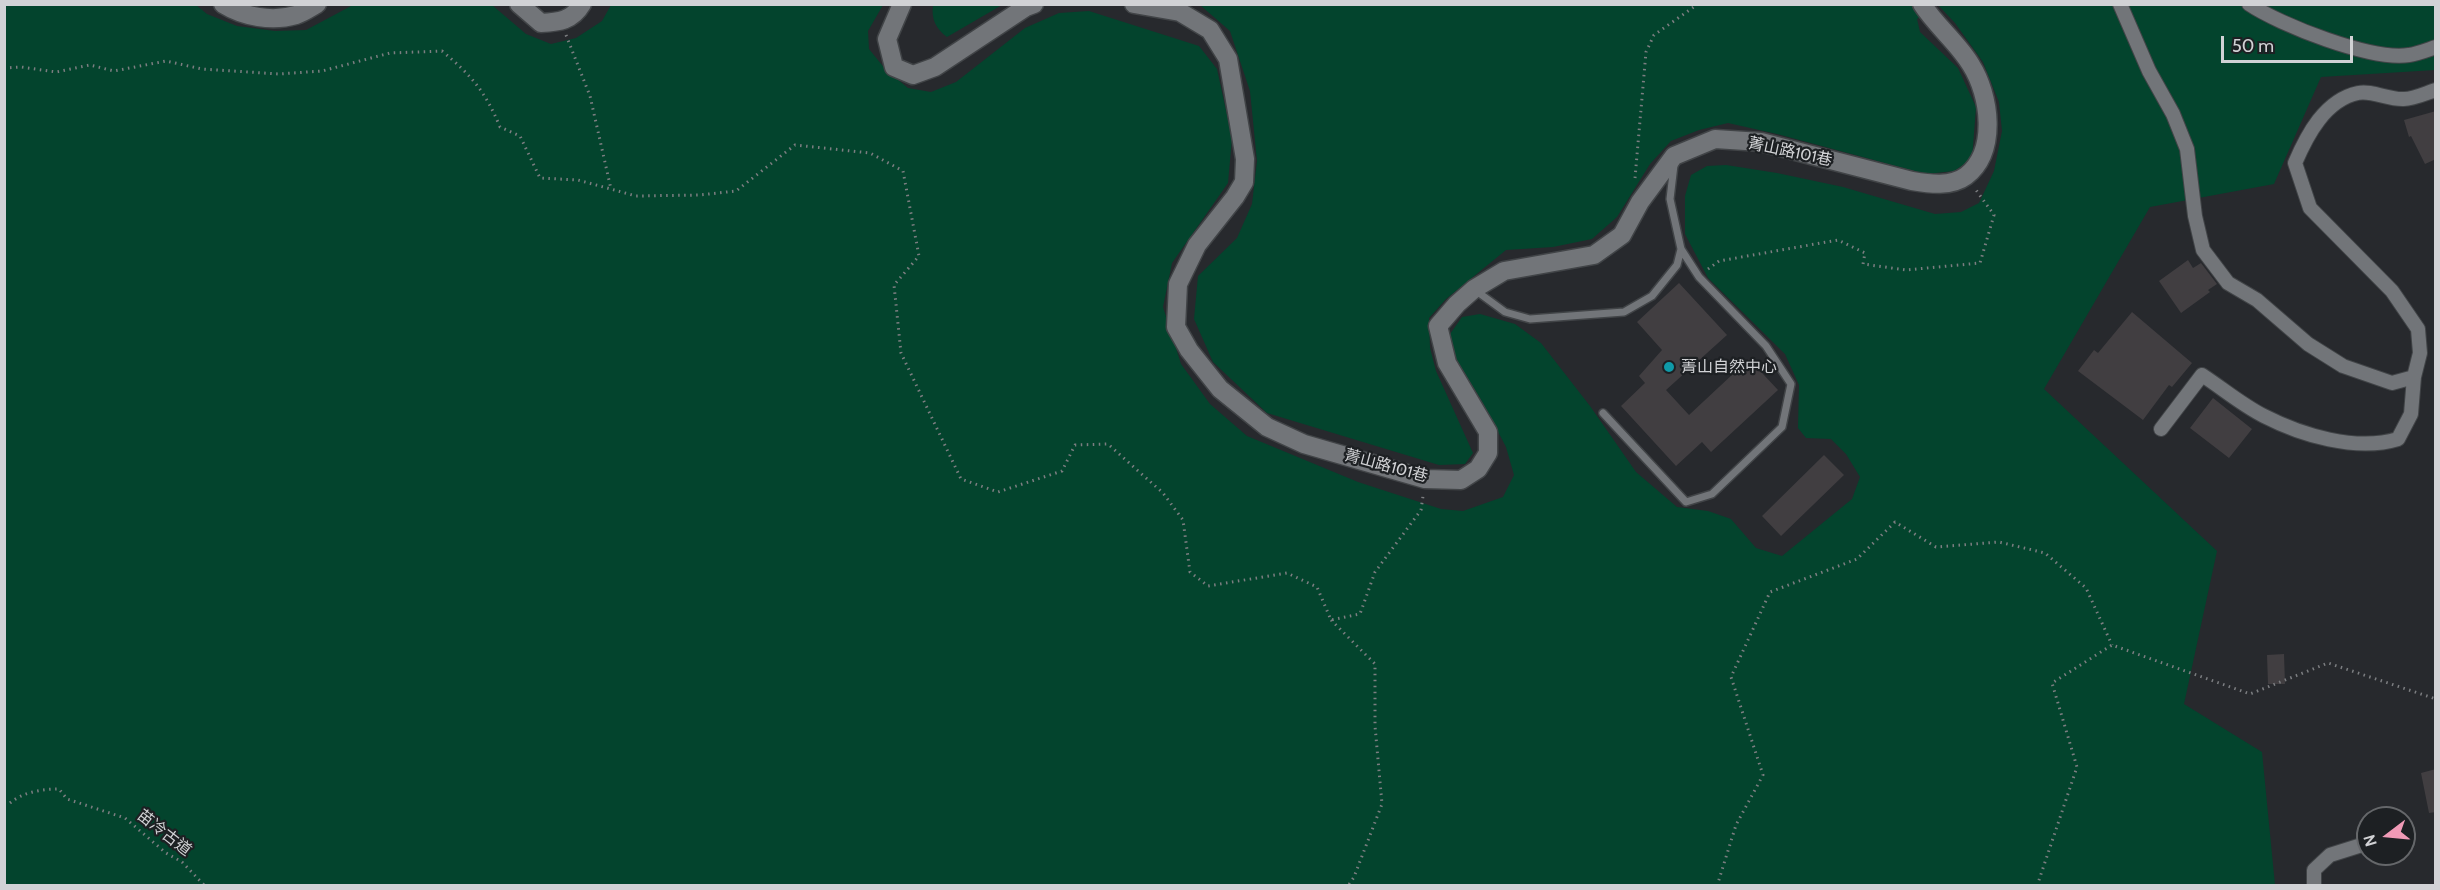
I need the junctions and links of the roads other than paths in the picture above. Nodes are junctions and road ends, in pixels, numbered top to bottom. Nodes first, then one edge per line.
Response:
1 (223, 4) edge
2 (317, 4) edge
3 (519, 4) edge
4 (582, 4) edge
5 (902, 4) edge
6 (1034, 4) edge
7 (1134, 4) edge
8 (1922, 4) edge
9 (2120, 4) edge
10 (2249, 4) edge
11 (2436, 47) edge
12 (2436, 90) edge
13 (1674, 156) junction
14 (1681, 249) junction
15 (1474, 289) junction
16 (2414, 377) junction
17 (1603, 413) dead end
18 (2161, 429) dead end
19 (2356, 847) edge
20 (2314, 885) edge

1 - 2 street
3 - 4 street
5 - 6 street
7 - 15 street, 菁山路101巷
8 - 13 street, 菁山路101巷
9 - 16 street
10 - 11 street
12 - 16 street
13 - 14 lane
13 - 15 street, 菁山路101巷
14 - 15 lane
14 - 17 lane
16 - 18 street
19 - 20 street

